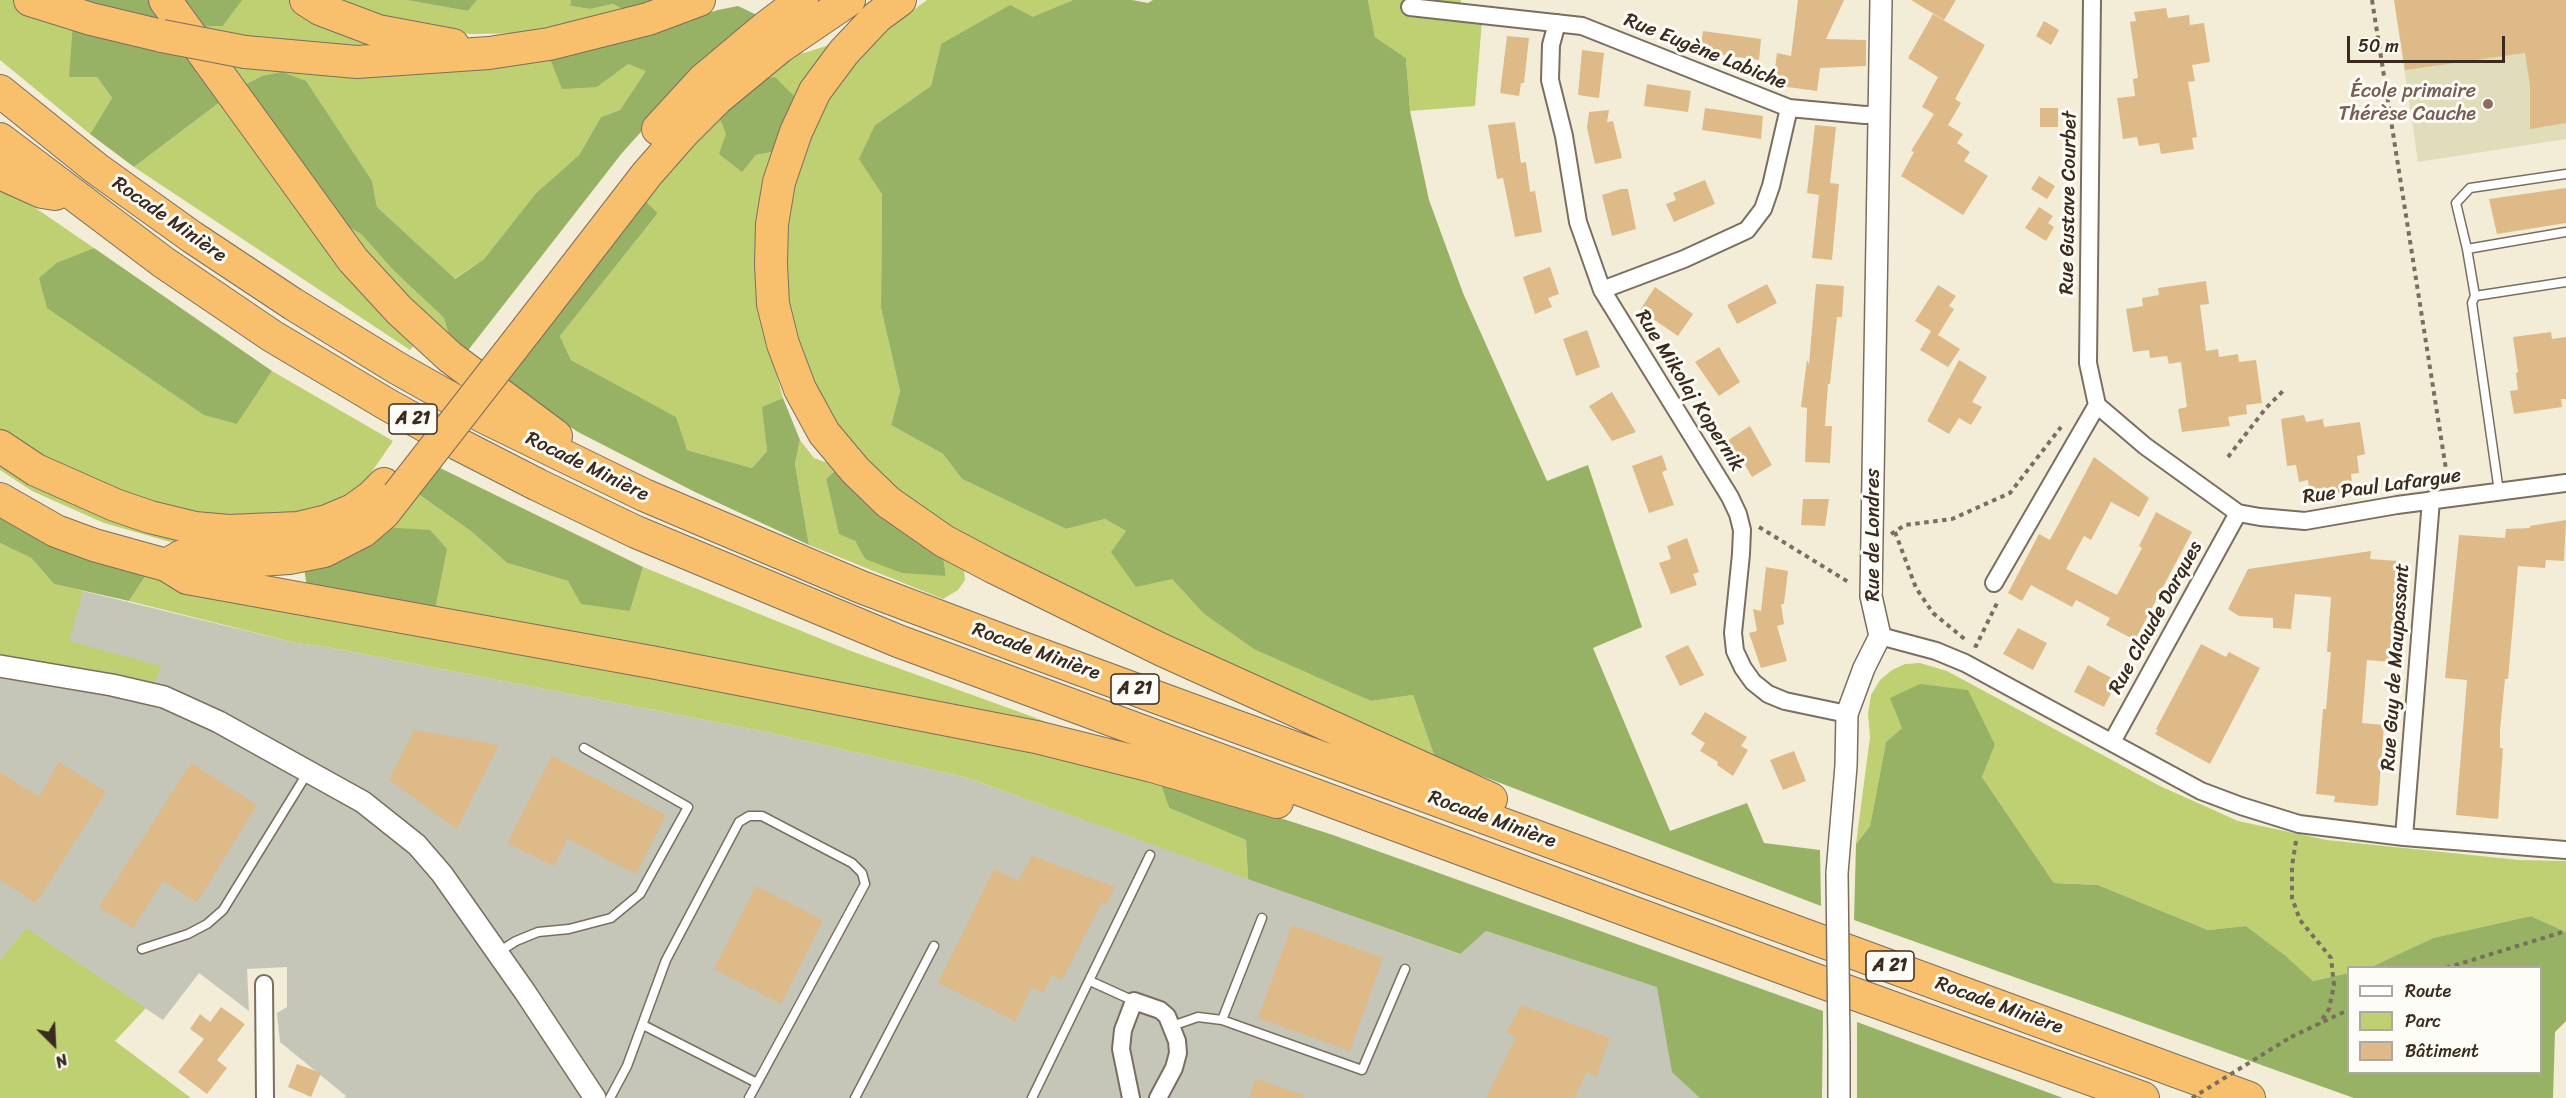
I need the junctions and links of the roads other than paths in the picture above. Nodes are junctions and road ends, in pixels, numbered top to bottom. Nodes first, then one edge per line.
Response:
1 (30, 0) edge
2 (165, 0) edge
3 (306, 0) edge
4 (699, 0) edge
5 (802, 0) edge
6 (849, 0) edge
7 (900, 0) edge
8 (1881, 0) edge
9 (2092, 0) edge
10 (1410, 7) dead end
11 (1557, 23) junction
12 (489, 53) junction
13 (0, 91) edge
14 (1789, 108) junction
15 (1880, 114) junction
16 (0, 139) edge
17 (0, 173) edge
18 (2566, 174) edge
19 (76, 198) junction
20 (2566, 232) edge
21 (2467, 249) junction
22 (2566, 282) edge
23 (1602, 290) junction
24 (2475, 296) junction
25 (520, 322) junction
26 (2097, 405) junction
27 (0, 446) edge
28 (560, 454) junction
29 (2566, 483) edge
30 (391, 490) junction
31 (2499, 493) junction
32 (4, 496) edge
33 (2431, 500) junction
34 (2238, 513) junction
35 (166, 566) junction
36 (1994, 583) road end
37 (1880, 636) junction
38 (0, 666) edge
39 (1847, 714) junction
40 (2112, 742) junction
41 (584, 748) dead end
42 (309, 772) junction
43 (1366, 815) junction
44 (1532, 834) junction
45 (2404, 837) junction
46 (2566, 850) edge
47 (1150, 855) dead end
48 (1262, 918) dead end
49 (934, 946) dead end
50 (142, 949) dead end
51 (497, 953) junction
52 (1405, 969) dead end
53 (1090, 981) junction
54 (264, 984) dead end
55 (1134, 1000) junction
56 (1222, 1020) junction
57 (643, 1025) junction
58 (1172, 1026) junction
59 (757, 1083) junction
60 (265, 1098) edge
61 (595, 1098) edge
62 (610, 1098) edge
63 (749, 1098) edge
64 (855, 1098) edge
65 (1032, 1098) edge
66 (1131, 1098) edge
67 (1158, 1098) edge
68 (1839, 1098) edge
69 (2144, 1098) edge
70 (2249, 1098) edge

1 - 12 highway, bridge
2 - 28 highway
3 - 12 highway
4 - 12 highway
5 - 25 highway
6 - 25 highway
7 - 44 highway
8 - 15 street, Rue de Londres
9 - 26 street, Rue Gustave Courbet
10 - 11 street, Rue Eugène Labiche
11 - 14 street, Rue Eugène Labiche
11 - 23 street, Rue Mikolaj Kopernik
13 - 28 highway, Rocade Minière / A 21
14 - 15 street, Rue Eugène Labiche
14 - 23 street
15 - 37 street, Rue de Londres
16 - 19 highway, Rocade Minière / A 21
17 - 19 highway
18 - 21 lane
19 - 43 highway, Rocade Minière / A 21
20 - 21 lane
21 - 24 lane
22 - 24 lane
23 - 39 street, Rue Mikolaj Kopernik
24 - 31 lane
25 - 30 highway, bridge
26 - 34 street, Rue Paul Lafargue
26 - 36 street
27 - 30 highway
28 - 44 highway, Rocade Minière / A 21
29 - 31 street, Rue Paul Lafargue
30 - 35 highway
31 - 33 street, Rue Paul Lafargue
32 - 35 highway
33 - 34 street, Rue Paul Lafargue
33 - 45 street, Rue Guy de Maupassant
34 - 40 street, Rue Claude Darques
35 - 43 highway
37 - 39 street
37 - 40 street
38 - 42 street
39 - 68 street, bridge
40 - 45 street
41 - 51 lane
42 - 50 lane
42 - 51 street
43 - 69 highway, Rocade Minière / A 21
44 - 70 highway, Rocade Minière / A 21
45 - 46 street
47 - 53 lane
48 - 56 lane
49 - 64 lane
51 - 61 street
52 - 56 lane
53 - 55 lane
53 - 65 lane
54 - 60 street
55 - 58 street
55 - 66 street
56 - 58 lane
57 - 59 lane
57 - 59 lane
57 - 62 lane
58 - 67 street
59 - 63 lane

